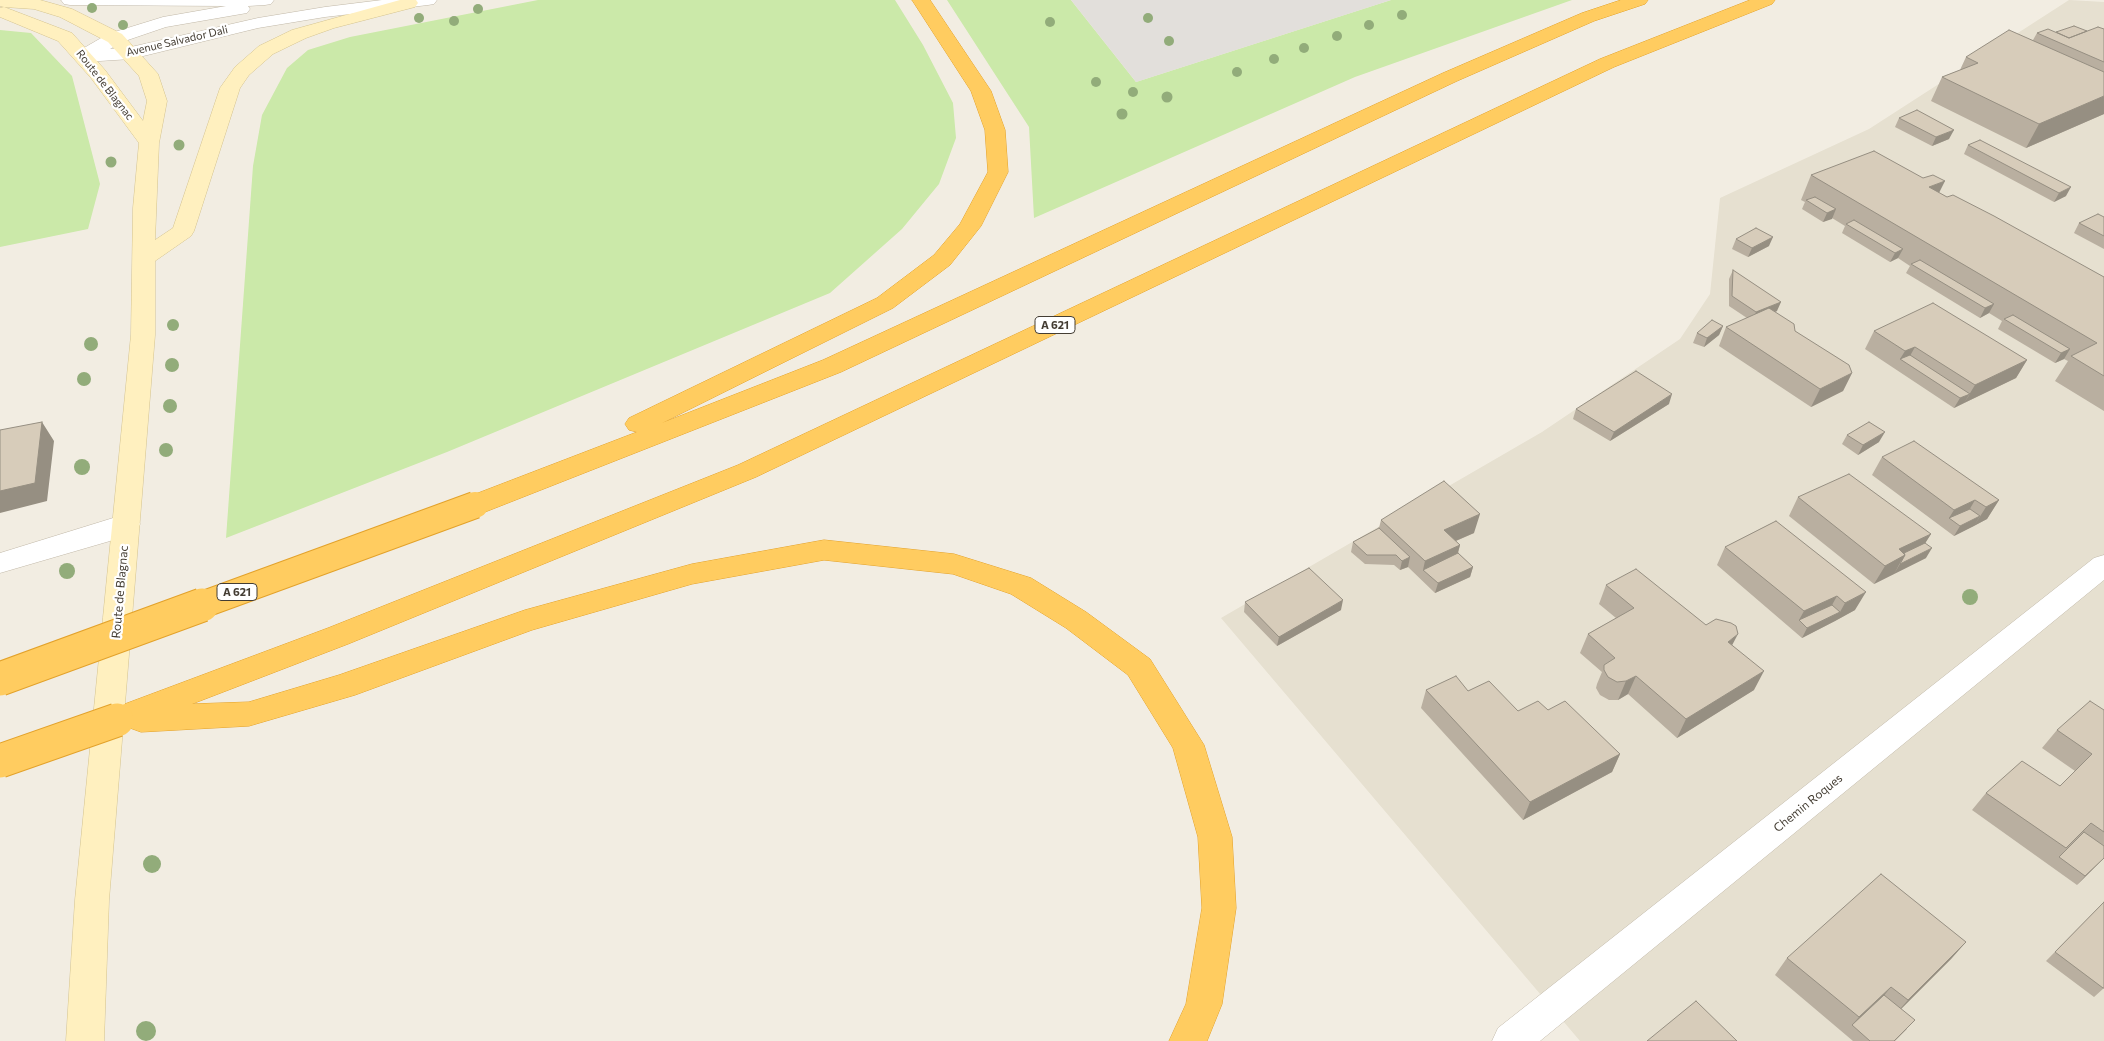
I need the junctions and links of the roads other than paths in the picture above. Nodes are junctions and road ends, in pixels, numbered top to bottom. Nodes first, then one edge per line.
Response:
1 (70, 0) edge
2 (265, 0) edge
3 (295, 0) edge
4 (921, 0) edge
5 (1639, 0) edge
6 (1766, 0) edge
7 (0, 1) edge
8 (419, 2) edge
9 (0, 11) edge
10 (115, 38) junction
11 (132, 54) junction
12 (84, 56) junction
13 (149, 143) junction
14 (144, 258) junction
15 (475, 505) junction
16 (126, 524) junction
17 (0, 563) edge
18 (2104, 565) edge
19 (0, 679) edge
20 (117, 720) junction
21 (0, 761) edge
22 (86, 1041) edge
23 (1188, 1041) edge
24 (1511, 1041) edge

1 - 2 street
3 - 10 street, Avenue Salvador Dali
4 - 15 highway
5 - 15 highway, A 621
6 - 20 highway, A 621
7 - 10 main road, Route de Blagnac
8 - 11 street, Avenue Salvador Dali
8 - 14 main road
9 - 12 main road, Route de Blagnac
10 - 11 main road, Route de Blagnac
10 - 12 street, Avenue Salvador Dali
11 - 12 street, Avenue Salvador Dali
11 - 13 main road, Route de Blagnac
12 - 13 main road, Route de Blagnac
13 - 14 main road, Route de Blagnac
14 - 16 main road, Route de Blagnac
15 - 19 highway, A 621, bridge
16 - 17 street
16 - 22 main road, Route de Blagnac
18 - 24 street, Chemin Roques
20 - 21 highway, A 621, bridge
20 - 23 highway

